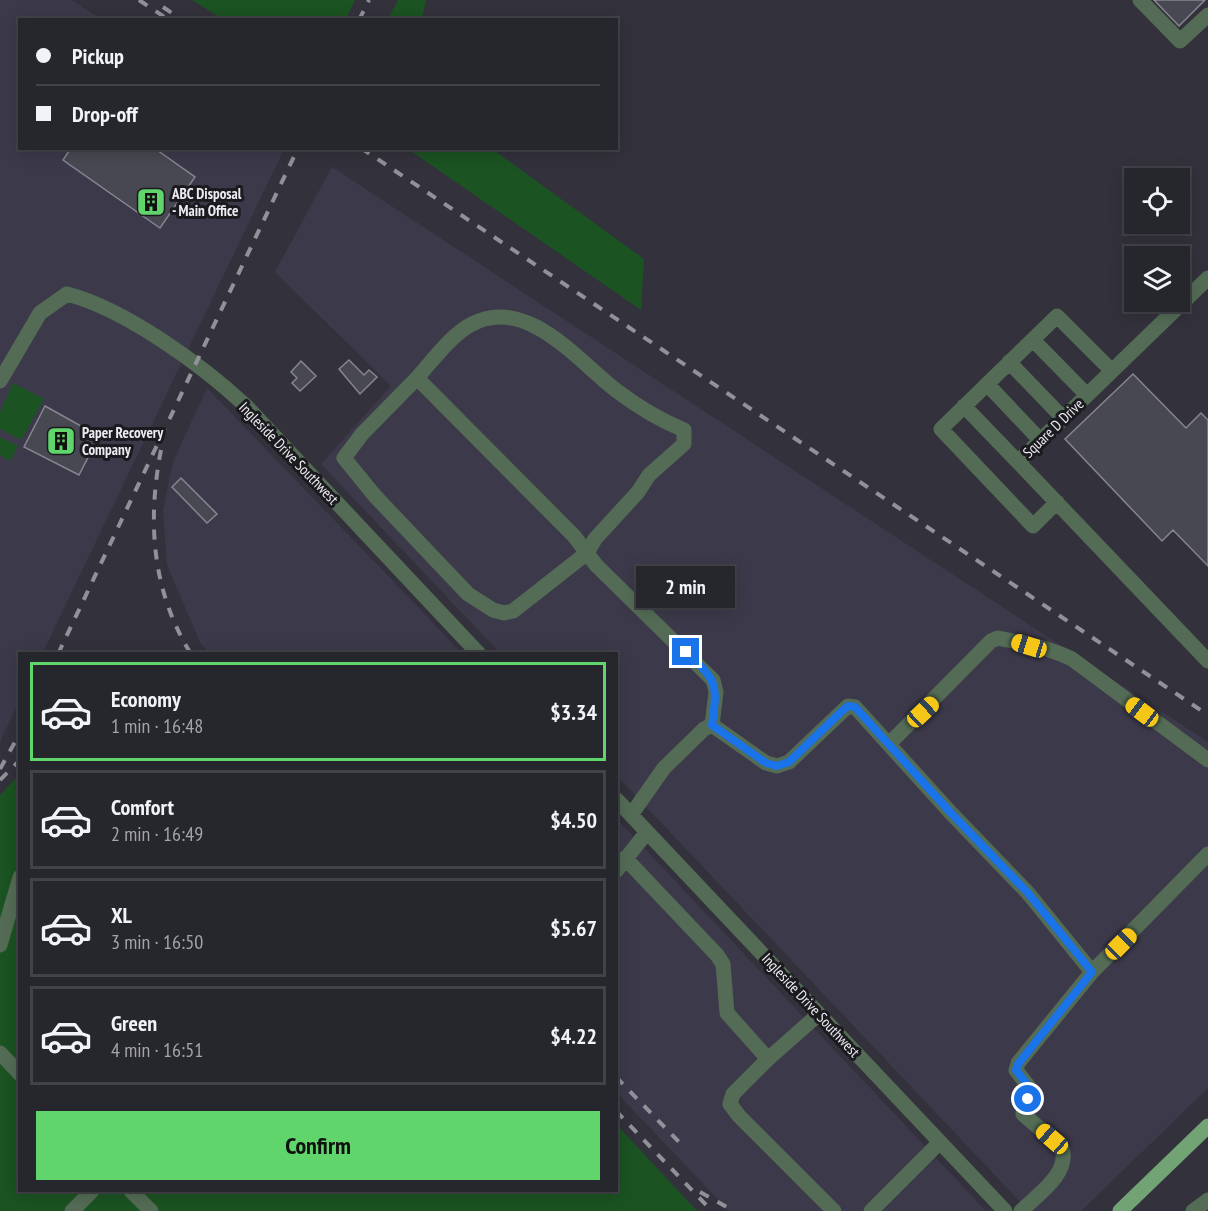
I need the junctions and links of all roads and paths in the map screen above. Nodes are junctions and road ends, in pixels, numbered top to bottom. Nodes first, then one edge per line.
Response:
1 (1140, 0) edge
2 (1208, 15) edge
3 (1208, 278) edge
4 (1033, 340) junction
5 (1009, 362) junction
6 (1112, 371) junction
7 (417, 378) junction
8 (0, 381) edge
9 (987, 384) junction
10 (1087, 395) junction
11 (964, 406) junction
12 (1063, 418) junction
13 (1040, 440) junction
14 (1018, 462) junction
15 (1057, 502) junction
16 (587, 553) junction
17 (477, 652) edge
18 (1208, 661) edge
19 (712, 725) junction
20 (890, 743) junction
21 (1208, 760) edge
22 (618, 802) edge
23 (631, 815) junction
24 (647, 832) junction
25 (1208, 854) edge
26 (626, 858) junction
27 (618, 868) edge
28 (18, 884) edge
29 (0, 945) edge
30 (1092, 972) junction
31 (819, 1014) junction
32 (0, 1053) edge
33 (768, 1059) junction
34 (18, 1072) edge
35 (1208, 1126) edge
36 (940, 1142) junction
37 (91, 1192) edge
38 (132, 1192) edge
39 (1208, 1200) edge
40 (72, 1211) edge
41 (151, 1211) edge
42 (834, 1211) edge
43 (871, 1211) edge
44 (1005, 1211) edge
45 (1021, 1211) edge
46 (1120, 1211) edge
47 (1193, 1211) edge

1 - 2 street
3 - 6 street, Square D Drive
4 - 5 street
4 - 6 street
4 - 10 street
5 - 9 street
5 - 12 street
6 - 10 street, Square D Drive
7 - 16 street
7 - 16 street
7 - 16 street
8 - 17 street, Ingleside Drive Southwest
9 - 11 street
9 - 13 street
10 - 12 street, Square D Drive
11 - 14 street
11 - 15 street
12 - 13 street, Square D Drive
13 - 14 street, Square D Drive
14 - 15 street, Square D Drive
15 - 18 street, Square D Drive
16 - 19 street
19 - 20 street
19 - 23 street
20 - 21 street
20 - 30 street
22 - 23 street, Ingleside Drive Southwest
23 - 24 street, Ingleside Drive Southwest
24 - 26 street
24 - 31 street, Ingleside Drive Southwest
25 - 30 street
26 - 27 street
26 - 33 street
28 - 29 street
30 - 45 street
31 - 33 street
31 - 36 street, Ingleside Drive Southwest
32 - 34 street
33 - 42 street
35 - 46 main road
36 - 43 street
36 - 44 street, Ingleside Drive Southwest
37 - 40 street
38 - 41 street
39 - 47 street

